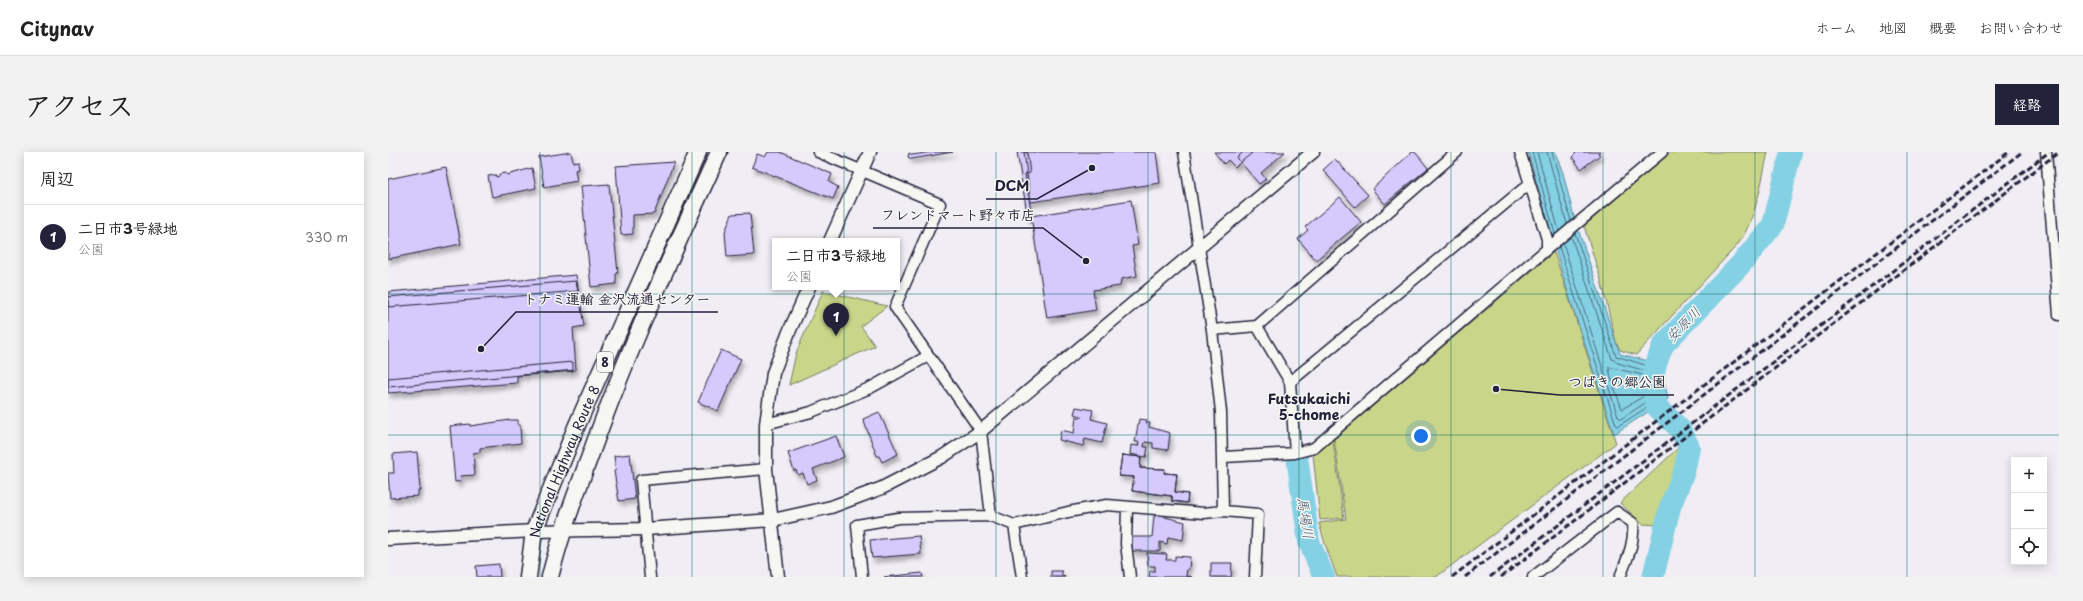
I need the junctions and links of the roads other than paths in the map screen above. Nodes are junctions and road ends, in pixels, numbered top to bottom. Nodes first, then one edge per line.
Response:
1 (698, 152) edge
2 (719, 152) edge
3 (818, 152) edge
4 (870, 152) edge
5 (1184, 152) edge
6 (1313, 152) edge
7 (1457, 152) edge
8 (1520, 152) edge
9 (1662, 152) edge
10 (2046, 152) edge
11 (862, 171) junction
12 (1529, 184) junction
13 (831, 238) edge
14 (1199, 246) junction
15 (1547, 249) junction
16 (808, 290) edge
17 (2059, 315) edge
18 (1257, 326) junction
19 (1212, 330) junction
20 (928, 356) junction
21 (1290, 382) junction
22 (766, 424) junction
23 (980, 431) junction
24 (1294, 454) junction
25 (1224, 457) junction
26 (766, 469) junction
27 (1127, 508) junction
28 (1223, 511) junction
29 (991, 516) junction
30 (773, 520) junction
31 (1014, 525) junction
32 (645, 529) junction
33 (534, 531) junction
34 (562, 532) junction
35 (388, 539) edge
36 (528, 577) edge
37 (550, 577) edge
38 (650, 577) edge
39 (778, 577) edge
40 (862, 577) edge
41 (1022, 577) edge
42 (1130, 577) edge
43 (1255, 577) edge
44 (1533, 577) edge
45 (1620, 577) edge

1 - 33 highway, National Highway Route 8 / 8
2 - 34 highway, National Highway Route 8 / 8
3 - 11 street
4 - 11 street
5 - 14 street
6 - 14 street
7 - 18 street
8 - 12 street
9 - 15 street
10 - 17 street
11 - 13 street
11 - 20 street
12 - 15 street
12 - 21 street
14 - 19 street
14 - 23 street
15 - 24 street
16 - 22 street
18 - 19 street
18 - 21 street
19 - 25 street
20 - 22 street
20 - 23 street
21 - 24 street
22 - 26 street
23 - 29 street
23 - 30 street
24 - 25 street
25 - 28 street
26 - 30 street
26 - 32 street
27 - 28 street
27 - 31 street
27 - 42 street
28 - 43 street
29 - 31 street
29 - 40 street
30 - 32 street
30 - 39 street
31 - 41 street
32 - 34 street
32 - 38 street
33 - 34 street
33 - 35 street
33 - 36 highway, National Highway Route 8 / 8
34 - 37 highway, National Highway Route 8 / 8
44 - 45 street

